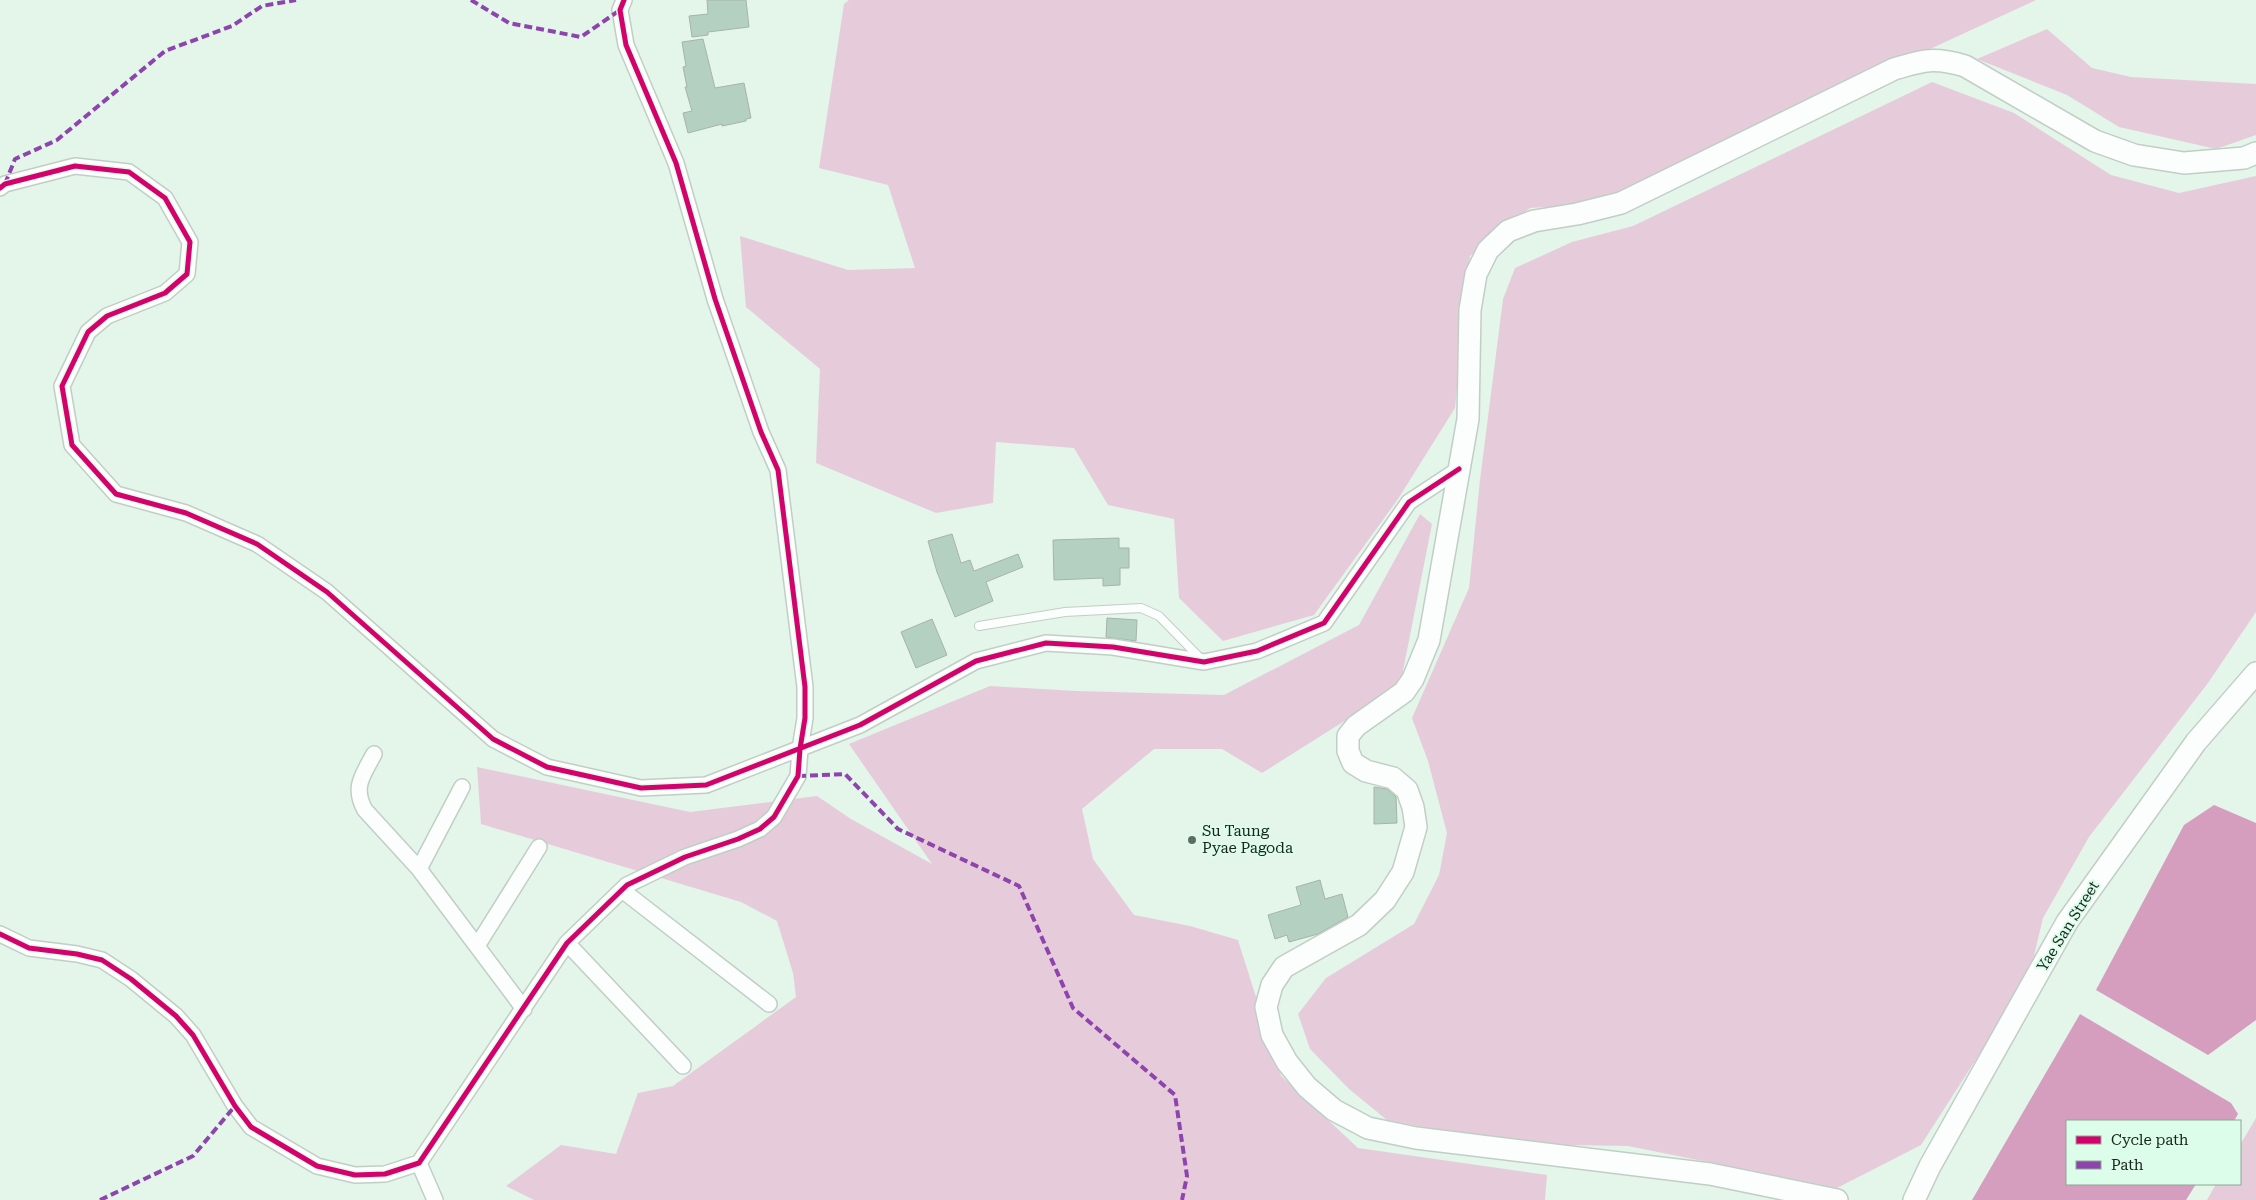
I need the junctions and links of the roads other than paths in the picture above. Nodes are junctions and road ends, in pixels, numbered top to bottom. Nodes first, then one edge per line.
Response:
1 (624, 0) edge
2 (2256, 153) edge
3 (0, 188) edge
4 (1459, 469) junction
5 (979, 626) dead end
6 (1204, 662) junction
7 (2256, 673) edge
8 (800, 749) junction
9 (374, 754) dead end
10 (462, 787) dead end
11 (539, 847) dead end
12 (419, 868) junction
13 (622, 890) junction
14 (0, 934) edge
15 (567, 943) junction
16 (477, 946) junction
17 (769, 1004) dead end
18 (524, 1009) junction
19 (683, 1066) dead end
20 (419, 1163) junction
21 (435, 1200) edge
22 (1837, 1200) edge
23 (1914, 1200) edge

1 - 8 street
2 - 4 main road
3 - 8 street
4 - 6 street
4 - 22 main road
5 - 6 lane
6 - 8 street
7 - 23 main road, Yae San Street
8 - 13 street
9 - 12 street
10 - 12 street
11 - 16 street
12 - 16 street
13 - 15 street
13 - 17 street
14 - 20 street
15 - 18 street
15 - 19 street
16 - 18 street
18 - 20 street
20 - 21 street

